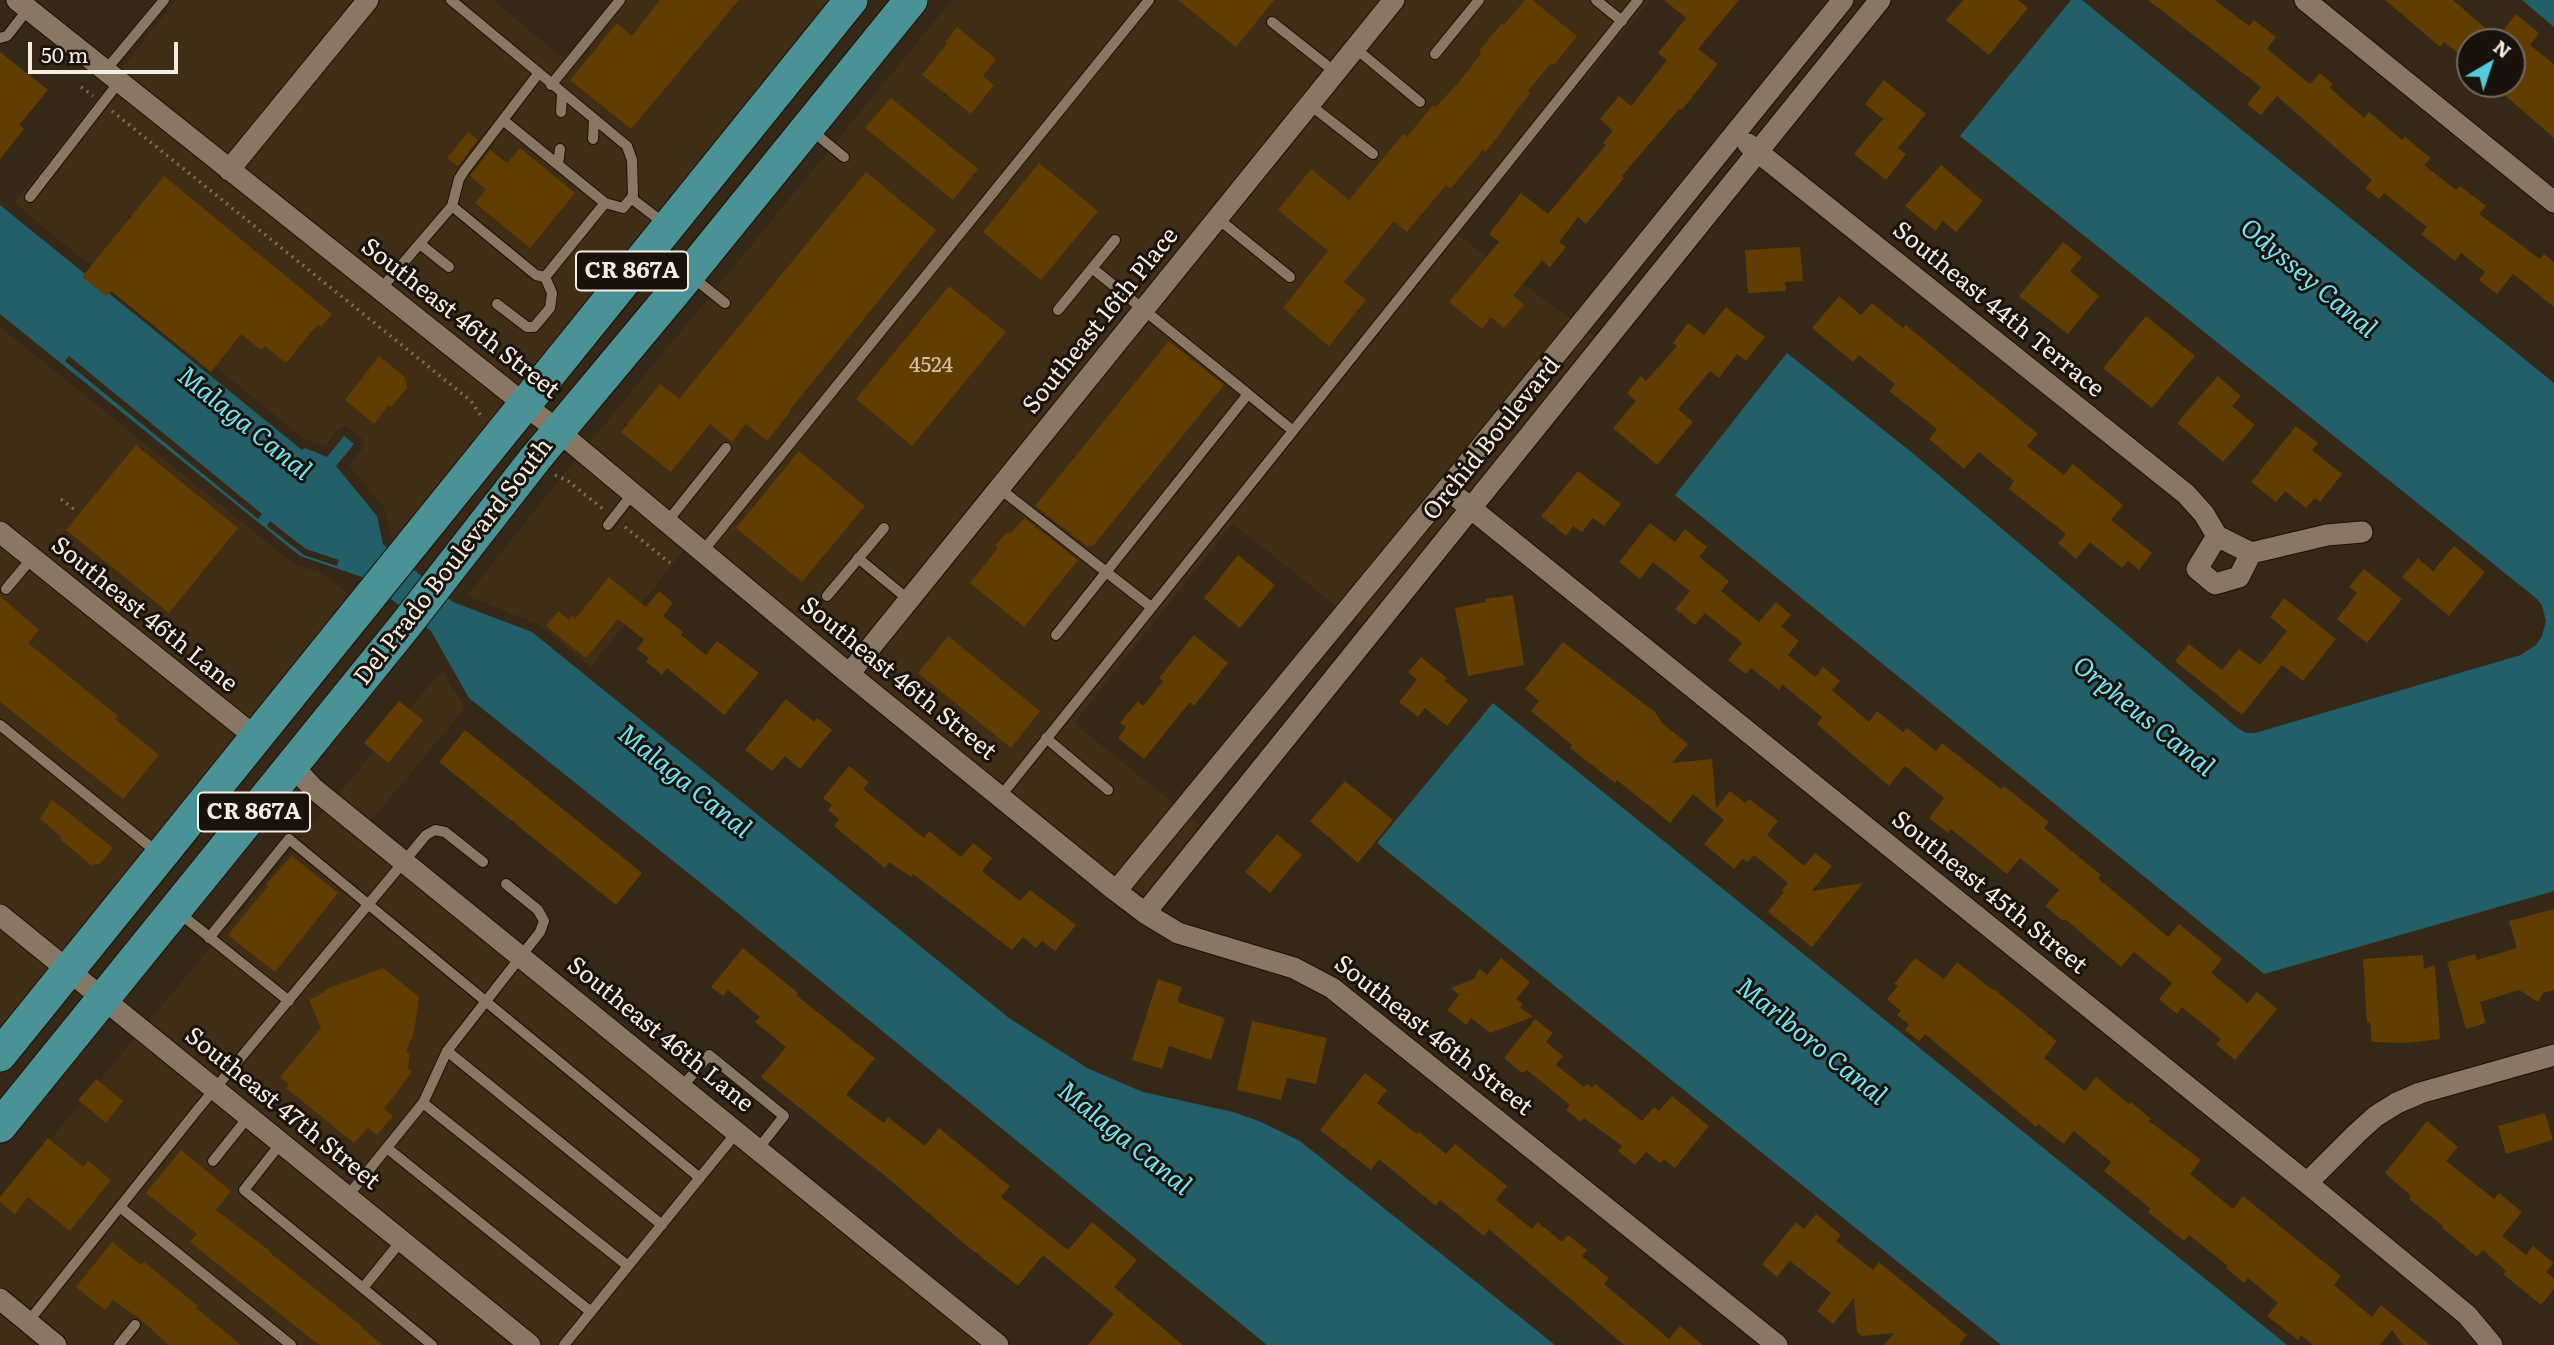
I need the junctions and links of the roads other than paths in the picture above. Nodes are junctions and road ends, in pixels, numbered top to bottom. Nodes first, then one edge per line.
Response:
1 (164, 0) edge
2 (369, 0) edge
3 (450, 0) edge
4 (620, 0) edge
5 (851, 0) edge
6 (911, 0) edge
7 (1149, 0) edge
8 (1394, 0) edge
9 (1479, 0) edge
10 (1596, 0) edge
11 (1638, 0) edge
12 (1843, 0) edge
13 (1880, 0) edge
14 (2305, 0) edge
15 (22, 4) edge
16 (1622, 21) junction
17 (1272, 22) dead end
18 (0, 38) edge
19 (1355, 48) junction
20 (1435, 54) dead end
21 (1335, 72) junction
22 (538, 74) junction
23 (112, 77) junction
24 (551, 85) junction
25 (562, 94) junction
26 (1420, 102) dead end
27 (1309, 104) junction
28 (561, 112) dead end
29 (503, 120) junction
30 (594, 120) junction
31 (807, 128) junction
32 (1735, 134) junction
33 (593, 139) dead end
34 (559, 149) dead end
35 (1759, 152) junction
36 (1373, 154) dead end
37 (844, 157) dead end
38 (558, 165) junction
39 (229, 170) junction
40 (588, 175) dead end
41 (587, 188) junction
42 (30, 197) dead end
43 (631, 198) junction
44 (2554, 202) edge
45 (605, 203) junction
46 (452, 206) junction
47 (1217, 218) junction
48 (668, 227) junction
49 (1115, 240) dead end
50 (420, 244) junction
51 (449, 267) dead end
52 (1092, 268) junction
53 (689, 274) junction
54 (545, 277) junction
55 (1290, 277) dead end
56 (380, 290) junction
57 (724, 303) dead end
58 (497, 304) dead end
59 (1058, 310) dead end
60 (1143, 310) junction
61 (1248, 394) junction
62 (524, 404) junction
63 (1292, 430) junction
64 (558, 431) junction
65 (726, 448) dead end
66 (999, 488) junction
67 (1447, 489) junction
68 (633, 493) junction
69 (1470, 508) junction
70 (611, 521) road end
71 (667, 522) junction
72 (884, 528) dead end
73 (0, 532) edge
74 (2362, 532) dead end
75 (2217, 536) junction
76 (703, 551) junction
77 (2251, 553) junction
78 (32, 558) junction
79 (858, 558) junction
80 (1105, 572) junction
81 (6, 589) dead end
82 (376, 594) junction
83 (827, 596) dead end
84 (909, 600) junction
85 (1151, 607) junction
86 (1056, 635) dead end
87 (849, 674) junction
88 (0, 725) edge
89 (1046, 738) junction
90 (254, 740) junction
91 (294, 763) junction
92 (1108, 790) dead end
93 (1000, 797) junction
94 (160, 855) junction
95 (404, 862) junction
96 (483, 862) dead end
97 (506, 884) dead end
98 (1116, 891) junction
99 (369, 905) junction
100 (177, 908) junction
101 (1144, 913) junction
102 (2, 922) edge
103 (209, 938) junction
104 (521, 957) junction
105 (68, 970) junction
106 (104, 998) junction
107 (289, 1001) junction
108 (485, 1002) junction
109 (447, 1051) junction
110 (0, 1055) edge
111 (2554, 1055) edge
112 (682, 1087) junction
113 (216, 1090) junction
114 (423, 1103) junction
115 (248, 1116) junction
116 (0, 1126) edge
117 (737, 1132) junction
118 (281, 1143) junction
119 (387, 1148) junction
120 (758, 1149) junction
121 (212, 1161) dead end
122 (700, 1178) junction
123 (2307, 1183) junction
124 (347, 1197) junction
125 (120, 1207) junction
126 (662, 1225) junction
127 (401, 1241) junction
128 (628, 1266) junction
129 (363, 1288) junction
130 (0, 1299) edge
131 (591, 1312) junction
132 (28, 1322) junction
133 (135, 1325) dead end
134 (56, 1345) edge
135 (119, 1345) edge
136 (291, 1345) edge
137 (432, 1345) edge
138 (529, 1345) edge
139 (564, 1345) edge
140 (998, 1345) edge
141 (1777, 1345) edge
142 (2492, 1345) edge

1 - 23 lane
2 - 39 street
3 - 22 lane
4 - 24 lane
5 - 48 main road, Del Prado Boulevard South / CR 867A
6 - 31 main road, Del Prado Boulevard South / CR 867A
7 - 76 lane
8 - 19 street, Southeast 16th Place
9 - 20 lane
10 - 16 lane
11 - 16 lane
12 - 32 street, Orchid Boulevard
13 - 35 street, Orchid Boulevard
14 - 44 street
15 - 18 lane
15 - 23 street, Southeast 46th Street
16 - 63 lane
17 - 21 lane
19 - 21 street, Southeast 16th Place
19 - 26 lane
21 - 27 street, Southeast 16th Place
22 - 24 lane
22 - 29 lane
23 - 39 street, Southeast 46th Street
23 - 42 lane
24 - 25 lane
25 - 28 lane
25 - 30 lane
27 - 36 lane
27 - 47 street, Southeast 16th Place
29 - 38 lane
29 - 46 lane
30 - 33 lane
30 - 43 lane
31 - 37 lane
31 - 53 main road, Del Prado Boulevard South / CR 867A
32 - 35 street, Southeast 44th Terrace
32 - 67 street, Orchid Boulevard
34 - 38 lane
35 - 69 street, Orchid Boulevard
35 - 75 street, Southeast 44th Terrace
38 - 41 lane
39 - 56 street, Southeast 46th Street
40 - 41 lane
41 - 45 lane
43 - 45 lane
43 - 48 lane
45 - 54 lane
46 - 50 lane
46 - 54 lane
47 - 55 lane
47 - 60 street, Southeast 16th Place
48 - 62 main road, Del Prado Boulevard South / CR 867A
49 - 52 lane
50 - 51 lane
50 - 56 lane
52 - 59 lane
52 - 60 lane
53 - 57 lane
53 - 64 main road, Del Prado Boulevard South / CR 867A
54 - 58 lane
56 - 62 street, Southeast 46th Street
60 - 61 lane
60 - 66 street, Southeast 16th Place
61 - 63 lane
61 - 80 lane
62 - 64 street, Southeast 46th Street
62 - 82 main road, Del Prado Boulevard South / CR 867A
63 - 85 lane
64 - 68 street, Southeast 46th Street
64 - 91 main road, Del Prado Boulevard South / CR 867A
65 - 71 lane
66 - 80 lane
66 - 84 street, Southeast 16th Place
67 - 69 street, Southeast 45th Street
67 - 98 street, Orchid Boulevard
68 - 70 lane
68 - 71 street, Southeast 46th Street
69 - 101 street, Orchid Boulevard
69 - 123 street, Southeast 45th Street
71 - 76 street, Southeast 46th Street
72 - 79 lane
73 - 78 street, Southeast 46th Lane
74 - 77 street
75 - 77 street, Southeast 44th Terrace
75 - 77 street
76 - 87 street, Southeast 46th Street
78 - 81 lane
78 - 90 street, Southeast 46th Lane
79 - 83 lane
79 - 84 lane
80 - 85 lane
80 - 86 lane
82 - 90 main road, Del Prado Boulevard South / CR 867A
82 - 91 main road
84 - 87 street, Southeast 16th Place
85 - 89 lane
87 - 93 street, Southeast 46th Street
88 - 94 lane
89 - 92 lane
89 - 93 lane
90 - 94 main road, Del Prado Boulevard South / CR 867A
90 - 100 main road
91 - 95 street, Southeast 46th Lane
91 - 100 main road, Del Prado Boulevard South / CR 867A
93 - 98 street, Southeast 46th Street
94 - 105 main road, Del Prado Boulevard South / CR 867A
95 - 96 lane
95 - 99 lane
95 - 104 street, Southeast 46th Lane
97 - 104 lane
98 - 101 street, Southeast 46th Street
99 - 103 lane
99 - 107 lane
99 - 108 lane
100 - 103 lane
100 - 106 main road, Del Prado Boulevard South / CR 867A
101 - 141 street, Southeast 46th Street
102 - 105 street, Southeast 47th Street
103 - 107 lane
104 - 108 lane
104 - 112 street, Southeast 46th Lane
105 - 106 street, Southeast 47th Street
105 - 110 main road, Del Prado Boulevard South / CR 867A
106 - 113 street, Southeast 47th Street
106 - 116 main road, Del Prado Boulevard South / CR 867A
107 - 113 lane
108 - 109 lane
108 - 122 lane
109 - 114 lane
109 - 126 lane
111 - 123 street
112 - 117 street, Southeast 46th Lane
112 - 120 lane
113 - 115 street, Southeast 47th Street
113 - 125 lane
114 - 119 lane
114 - 128 lane
115 - 118 street, Southeast 47th Street
115 - 121 lane
117 - 120 street, Southeast 46th Lane
117 - 122 lane
118 - 124 street, Southeast 47th Street
118 - 129 lane
119 - 124 lane
119 - 131 lane
120 - 140 street, Southeast 46th Lane
122 - 126 lane
123 - 142 street, Southeast 45th Street
124 - 127 street, Southeast 47th Street
125 - 132 lane
125 - 136 lane
126 - 128 lane
127 - 129 lane
127 - 138 street, Southeast 47th Street
128 - 131 lane
129 - 137 lane
130 - 132 street
131 - 139 lane
132 - 134 street
133 - 135 lane

